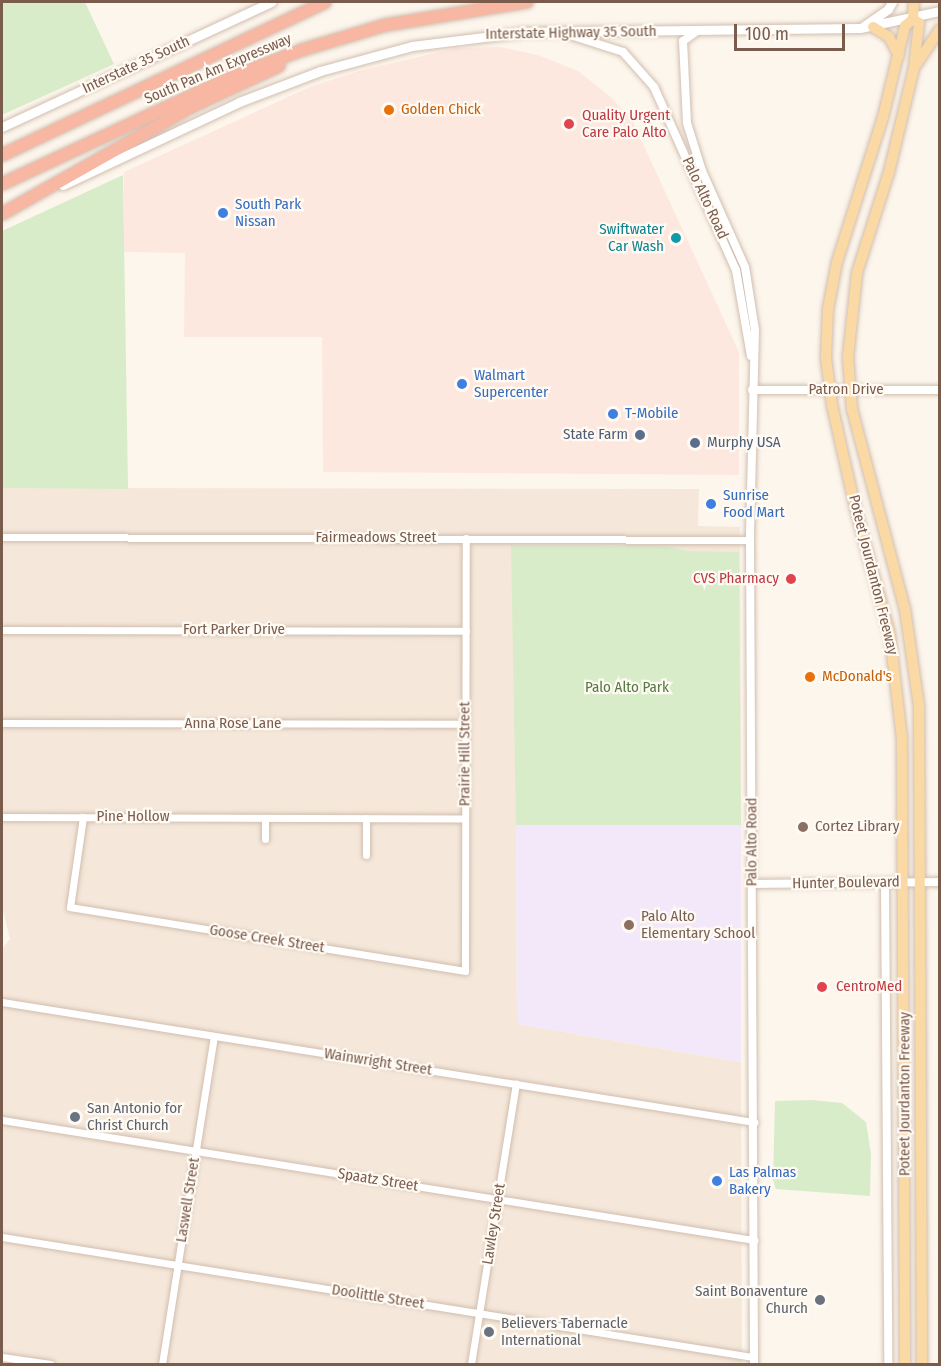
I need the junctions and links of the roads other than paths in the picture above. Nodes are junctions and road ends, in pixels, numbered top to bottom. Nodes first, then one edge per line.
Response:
1 (271, 2) edge
2 (326, 2) edge
3 (527, 2) edge
4 (892, 2) edge
5 (914, 2) edge
6 (939, 11) edge
7 (913, 19) junction
8 (386, 25) junction
9 (873, 27) junction
10 (860, 28) junction
11 (939, 29) edge
12 (697, 31) junction
13 (558, 32) junction
14 (899, 56) junction
15 (914, 68) junction
16 (2, 127) edge
17 (2, 155) edge
18 (2, 184) edge
19 (2, 214) edge
20 (751, 356) junction
21 (752, 390) junction
22 (830, 390) junction
23 (849, 390) junction
24 (939, 390) edge
25 (2, 537) edge
26 (466, 538) junction
27 (750, 540) junction
28 (2, 630) edge
29 (466, 631) junction
30 (2, 723) edge
31 (465, 724) junction
32 (2, 817) edge
33 (83, 817) junction
34 (265, 818) junction
35 (366, 818) junction
36 (465, 819) junction
37 (266, 839) dead end
38 (366, 855) dead end
39 (939, 882) edge
40 (885, 883) junction
41 (904, 883) junction
42 (922, 883) junction
43 (752, 884) junction
44 (465, 971) joint
45 (2, 1002) edge
46 (214, 1036) junction
47 (516, 1084) junction
48 (2, 1120) edge
49 (754, 1122) junction
50 (196, 1150) junction
51 (497, 1199) junction
52 (2, 1237) edge
53 (754, 1240) junction
54 (177, 1264) junction
55 (480, 1313) junction
56 (2, 1357) edge
57 (753, 1361) edge
58 (50, 1365) edge
59 (162, 1365) edge
60 (471, 1365) edge
61 (888, 1365) edge
62 (905, 1365) edge
63 (922, 1365) edge

1 - 16 main road, Interstate 35 South
2 - 17 highway, South Pan Am Expressway
3 - 8 highway, South Pan Am Expressway
4 - 10 main road
5 - 7 main road, Poteet Jourdanton Freeway
6 - 7 main road
7 - 9 main road
7 - 14 main road, Poteet Jourdanton Freeway
7 - 15 main road, Poteet Jourdanton Freeway
8 - 18 highway, South Pan Am Expressway
8 - 19 highway
9 - 10 main road
9 - 14 main road
10 - 12 main road, Interstate Highway 35 South
11 - 15 main road
12 - 13 main road, Interstate Highway 35 South
12 - 20 street, Palo Alto Road
13 - 19 main road, Interstate Highway 35 South
13 - 20 street, Palo Alto Road
14 - 22 main road, Poteet Jourdanton Freeway
15 - 23 main road, Poteet Jourdanton Freeway
20 - 21 street, Palo Alto Road
21 - 22 street, Patron Drive
21 - 27 street, Palo Alto Road
22 - 23 street, Patron Drive
22 - 41 main road, Poteet Jourdanton Freeway
23 - 24 street, Patron Drive
23 - 42 main road, Poteet Jourdanton Freeway
25 - 26 street, Fairmeadows Street
26 - 27 street, Fairmeadows Street
26 - 29 street, Prairie Hill Street
27 - 43 street, Palo Alto Road
28 - 29 street, Fort Parker Drive
29 - 31 street, Prairie Hill Street
30 - 31 street, Anna Rose Lane
31 - 36 street, Prairie Hill Street
32 - 33 street, Pine Hollow
33 - 34 street, Pine Hollow
33 - 44 street, Goose Creek Street
34 - 35 street, Pine Hollow
34 - 37 street
35 - 36 street, Pine Hollow
35 - 38 street
36 - 44 street, Prairie Hill Street
39 - 42 street, Hunter Boulevard
40 - 41 street, Hunter Boulevard
40 - 43 street, Hunter Boulevard
40 - 61 street, Poteet Jourdanton Freeway
41 - 42 street, Hunter Boulevard
41 - 62 main road, Poteet Jourdanton Freeway
42 - 63 main road, Poteet Jourdanton Freeway
43 - 49 street, Palo Alto Road
45 - 46 street, Wainwright Street
46 - 47 street, Wainwright Street
46 - 50 street, Laswell Street
47 - 49 street, Wainwright Street
47 - 51 street, Lawley Street
48 - 50 street, Spaatz Street
49 - 53 street, Palo Alto Road
50 - 51 street, Spaatz Street
50 - 54 street, Laswell Street
51 - 53 street, Spaatz Street
51 - 55 street, Lawley Street
52 - 54 street, Doolittle Street
53 - 57 street, Palo Alto Road
54 - 55 street, Doolittle Street
54 - 59 street, Laswell Street
55 - 57 street, Doolittle Street
55 - 60 street, Lawley Street
56 - 58 street

